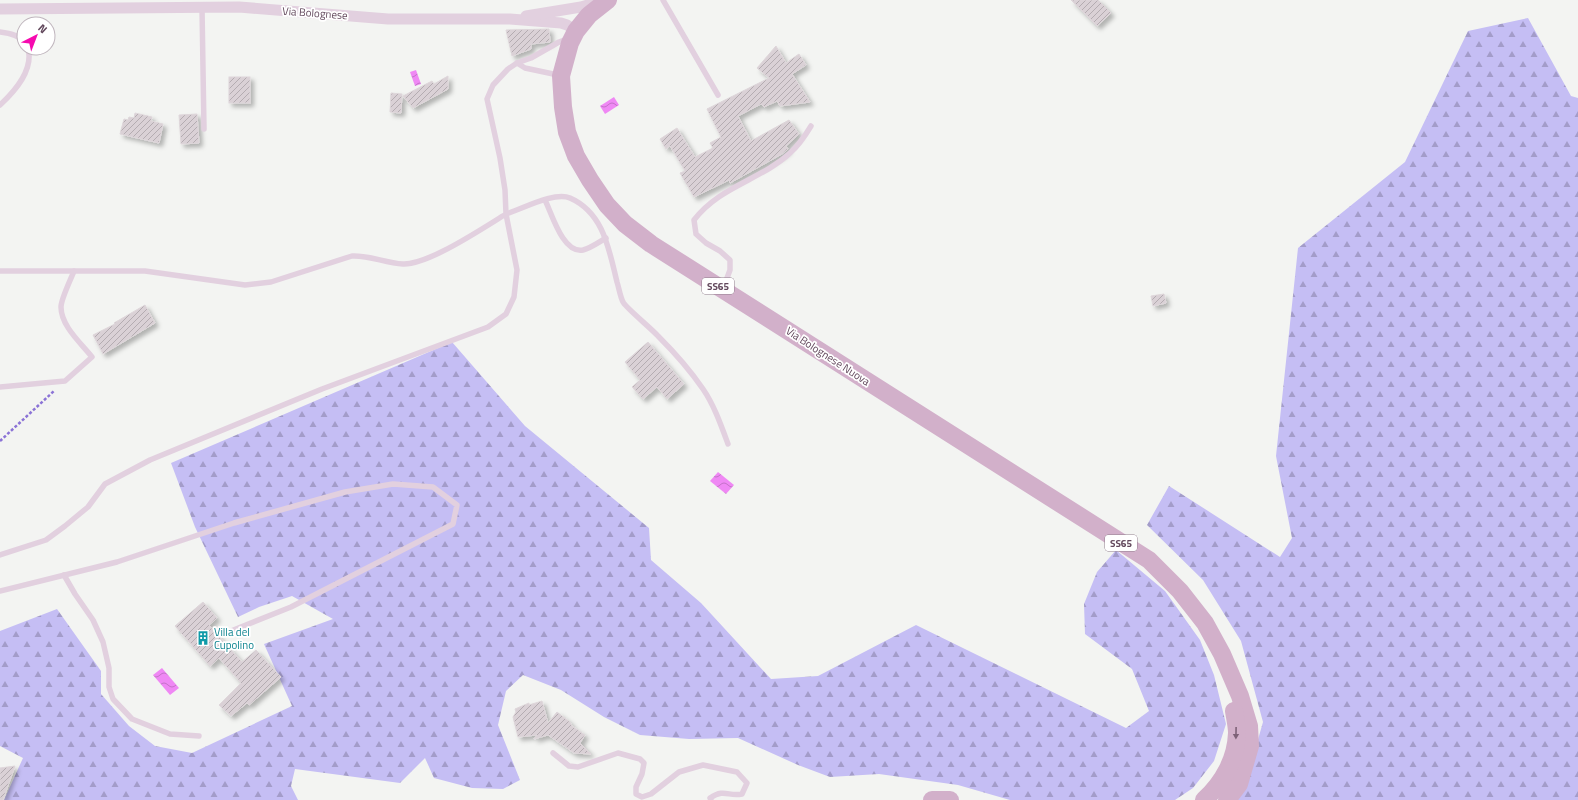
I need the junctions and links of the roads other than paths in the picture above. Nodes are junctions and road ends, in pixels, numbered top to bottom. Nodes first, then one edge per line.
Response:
1 (604, 0) edge
2 (608, 0) edge
3 (663, 0) edge
4 (202, 8) junction
5 (0, 9) edge
6 (570, 9) junction
7 (510, 19) junction
8 (572, 31) junction
9 (0, 32) edge
10 (16, 36) edge
11 (30, 56) edge
12 (517, 63) junction
13 (561, 76) junction
14 (718, 95) dead end
15 (0, 105) edge
16 (811, 126) dead end
17 (204, 129) dead end
18 (546, 200) junction
19 (506, 214) junction
20 (606, 238) junction
21 (0, 271) edge
22 (74, 271) junction
23 (723, 289) junction
24 (0, 387) edge
25 (728, 444) dead end
26 (0, 555) edge
27 (64, 575) junction
28 (0, 591) edge
29 (231, 632) dead end
30 (1222, 654) junction
31 (199, 736) dead end
32 (553, 753) dead end
33 (711, 800) edge
34 (932, 800) edge
35 (950, 800) edge
36 (1204, 800) edge
37 (1227, 800) edge

1 - 6 street, Via Bolognese
2 - 8 main road, Via Bolognese Nuova / SS65
3 - 14 lane
4 - 5 street, Via Bolognese
4 - 7 street, Via Bolognese
4 - 17 lane
6 - 7 street, Via Bolognese
6 - 8 street
7 - 8 street, Via Bolognese
8 - 12 lane
8 - 13 main road, Via Bolognese Nuova / SS65
9 - 10 lane
11 - 15 lane
12 - 13 lane
12 - 19 lane
13 - 23 main road, Via Bolognese Nuova / SS65
16 - 23 lane
18 - 19 lane
18 - 20 lane
18 - 20 lane
19 - 22 lane
19 - 26 lane
20 - 25 lane
21 - 22 lane
22 - 24 lane
23 - 30 main road, Via Bolognese Nuova / SS65
27 - 28 lane
27 - 29 lane
27 - 31 lane
30 -> 36 main road, Via Bolognese Nuova / SS65
30 - 37 main road, Via Bolognese Nuova / SS65
32 - 33 lane
34 - 35 main road

